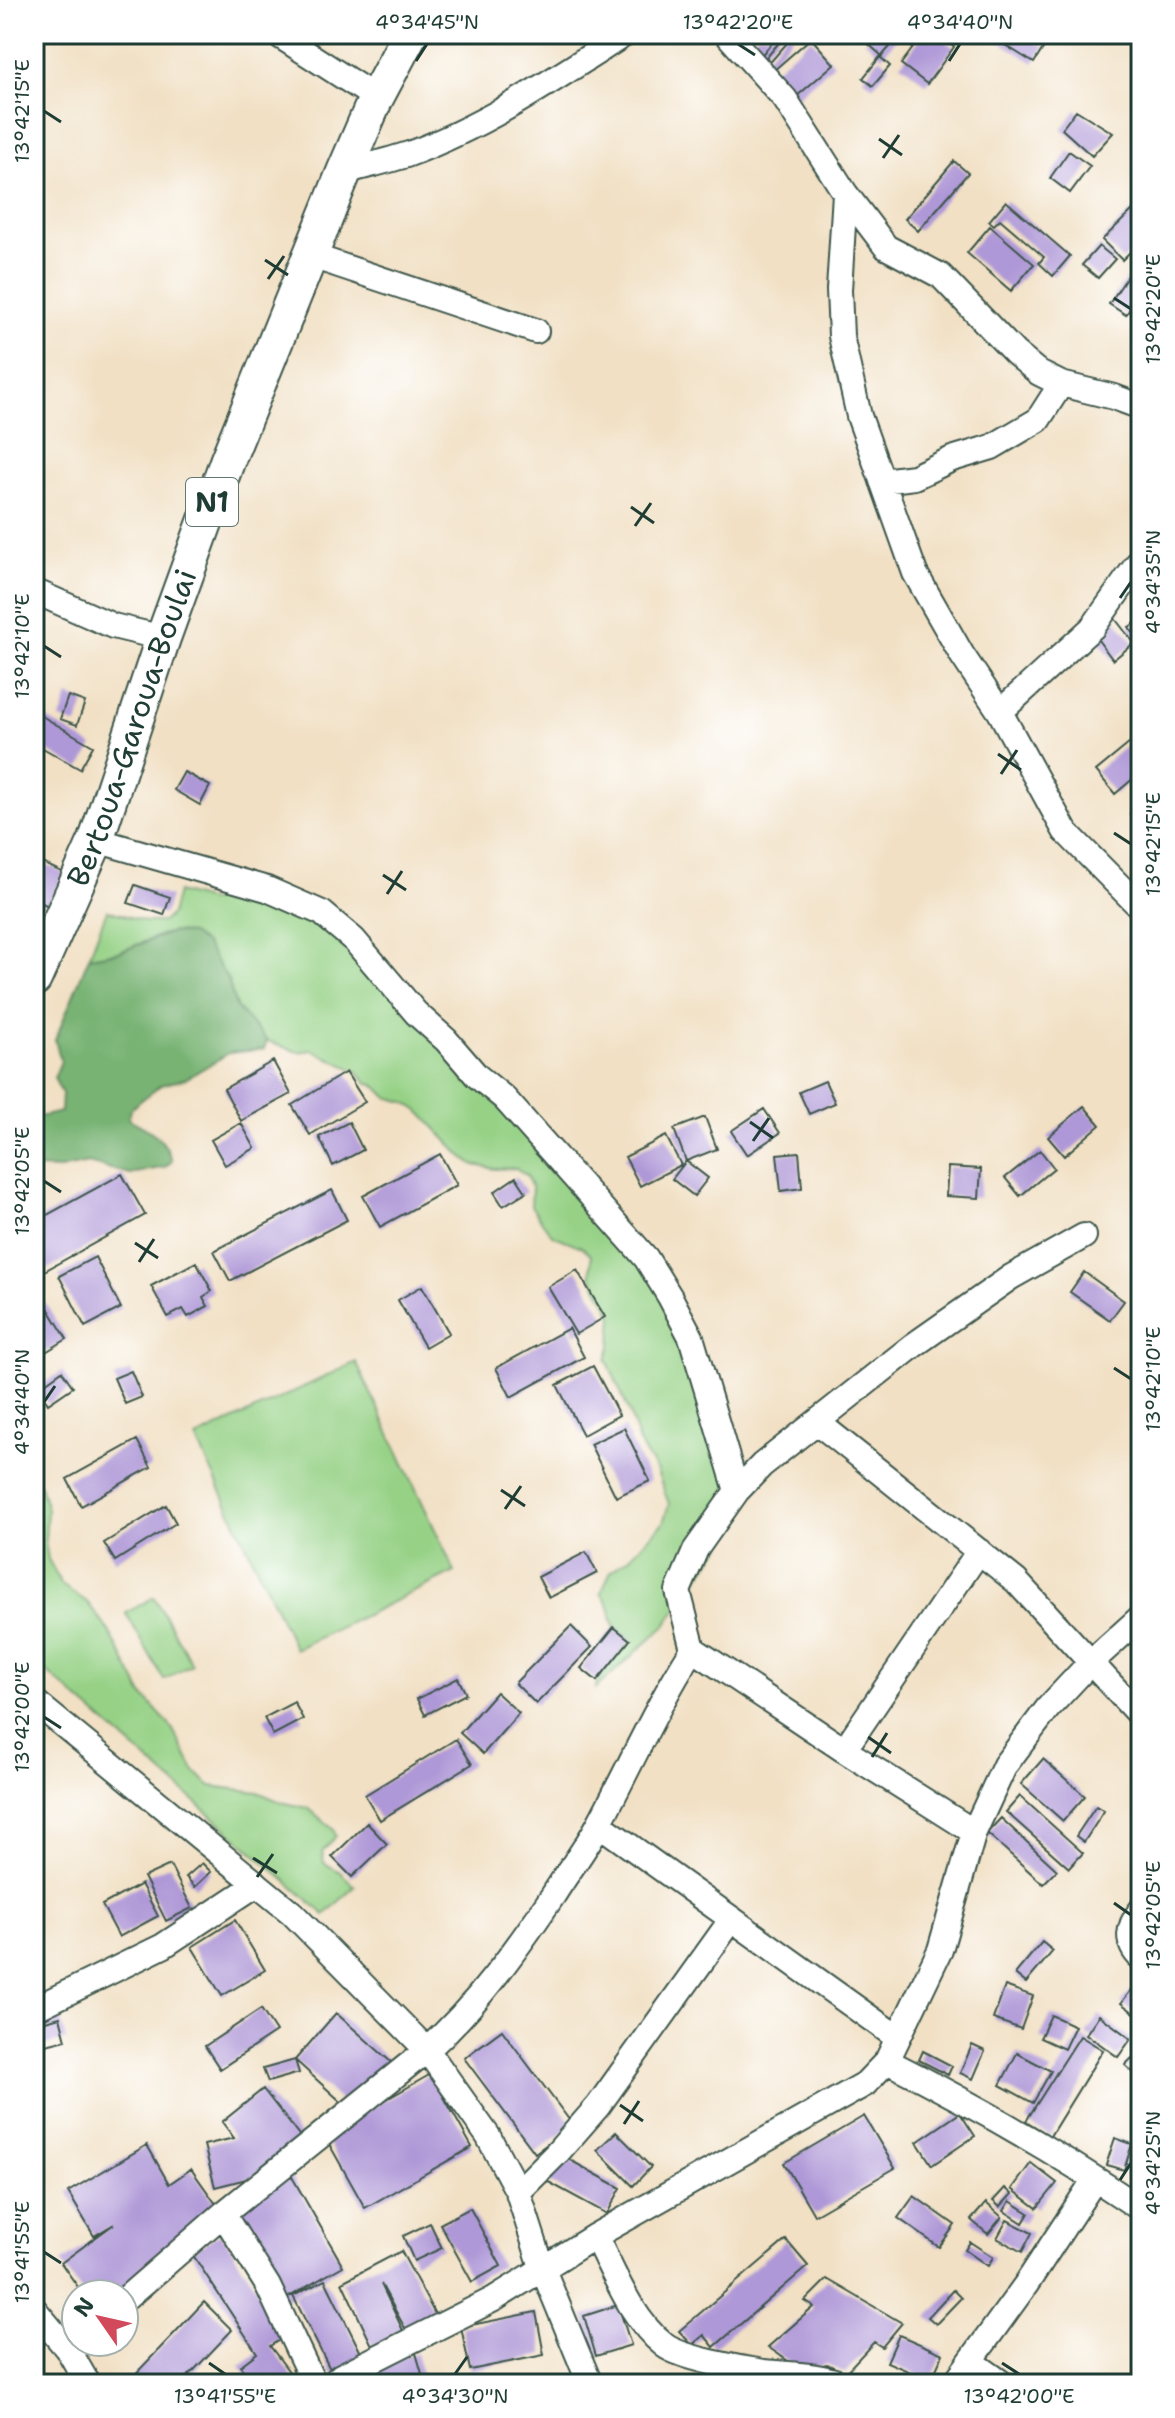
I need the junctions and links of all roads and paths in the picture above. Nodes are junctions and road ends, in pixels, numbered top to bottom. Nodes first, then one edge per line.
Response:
1 (277, 34) edge
2 (410, 34) edge
3 (625, 34) edge
4 (727, 34) edge
5 (376, 98) junction
6 (344, 172) junction
7 (845, 193) junction
8 (312, 256) junction
9 (536, 331) dead end
10 (1061, 384) junction
11 (1141, 407) edge
12 (882, 481) junction
13 (1141, 559) edge
14 (34, 591) edge
15 (163, 638) junction
16 (1000, 712) junction
17 (96, 840) junction
18 (1141, 908) edge
19 (34, 979) edge
20 (1084, 1236) dead end
21 (817, 1422) junction
22 (737, 1491) junction
23 (979, 1551) junction
24 (1141, 1617) edge
25 (693, 1649) junction
26 (1090, 1663) junction
27 (34, 1701) edge
28 (1141, 1717) edge
29 (844, 1750) junction
30 (599, 1824) junction
31 (974, 1832) junction
32 (257, 1884) junction
33 (1141, 1910) edge
34 (732, 1919) junction
35 (1141, 1958) edge
36 (34, 2009) edge
37 (898, 2038) junction
38 (427, 2050) junction
39 (887, 2061) junction
40 (1095, 2179) junction
41 (518, 2192) junction
42 (1141, 2209) edge
43 (223, 2214) junction
44 (595, 2236) junction
45 (542, 2267) junction
46 (140, 2286) edge
47 (34, 2309) edge
48 (60, 2333) edge
49 (78, 2358) edge
50 (972, 2362) junction
51 (88, 2384) edge
52 (314, 2384) edge
53 (332, 2384) edge
54 (590, 2384) edge
55 (843, 2384) edge
56 (954, 2384) edge
57 (1003, 2384) edge

1 - 5 street
2 - 5 highway, Bertoua-Garoua-Boulai / N1
3 - 6 street
4 - 7 street
5 - 6 highway, Bertoua-Garoua-Boulai / N1
6 - 8 highway, Bertoua-Garoua-Boulai / N1
7 - 10 street
7 - 12 street
8 - 9 street
8 - 15 highway, Bertoua-Garoua-Boulai / N1
10 - 11 street
10 - 12 street
12 - 16 street
13 - 16 street
14 - 15 street
15 - 17 highway, Bertoua-Garoua-Boulai / N1
16 - 18 street
17 - 19 highway, Bertoua-Garoua-Boulai / N1
17 - 22 street
20 - 21 street
21 - 22 street
21 - 23 street
22 - 25 street
23 - 26 street
23 - 29 street
24 - 26 street
25 - 29 street
25 - 30 street
26 - 28 street
26 - 31 street
27 - 32 street
29 - 31 street
30 - 34 street
30 - 38 street
31 - 37 street
32 - 36 street
32 - 38 street
33 - 35 street
34 - 37 street
34 - 41 street
37 - 39 street
38 - 41 street
38 - 43 street
39 - 40 street
39 - 44 street
40 - 42 street
40 - 50 street
41 - 45 street
43 - 46 street
43 - 52 street
44 - 45 street
44 - 55 street
45 - 53 street
45 - 54 street
47 - 48 street
49 - 51 street
50 - 56 street
50 - 57 street

